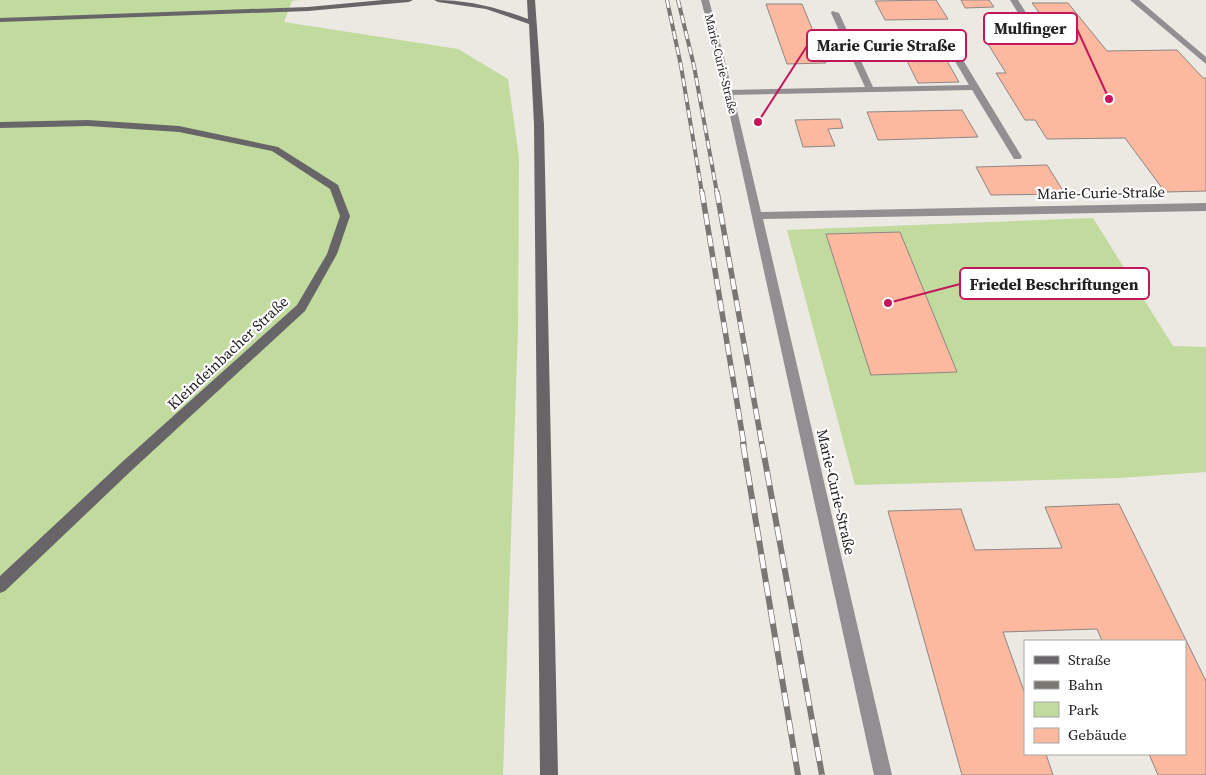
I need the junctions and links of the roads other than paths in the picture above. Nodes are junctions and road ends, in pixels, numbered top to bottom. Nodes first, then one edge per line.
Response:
1 (409, 0) edge
2 (438, 0) edge
3 (531, 0) edge
4 (705, 0) edge
5 (1014, 0) edge
6 (1134, 0) edge
7 (835, 13) dead end
8 (0, 20) edge
9 (532, 23) junction
10 (1032, 27) dead end
11 (946, 39) dead end
12 (1206, 62) edge
13 (975, 87) junction
14 (870, 89) junction
15 (729, 93) junction
16 (0, 125) edge
17 (1017, 157) dead end
18 (1206, 207) edge
19 (757, 216) junction
20 (0, 586) edge
21 (549, 775) edge
22 (882, 775) edge

1 - 8 street
2 - 9 street
3 - 9 street
4 - 15 street, Marie-Curie-Straße
5 - 10 street
6 - 12 street
7 - 14 street
9 - 21 street
11 - 13 street
13 - 14 street
13 - 17 street
14 - 15 street
15 - 19 street, Marie-Curie-Straße
16 - 20 street, Kleindeinbacher Straße
18 - 19 street, Marie-Curie-Straße
19 - 22 street, Marie-Curie-Straße

